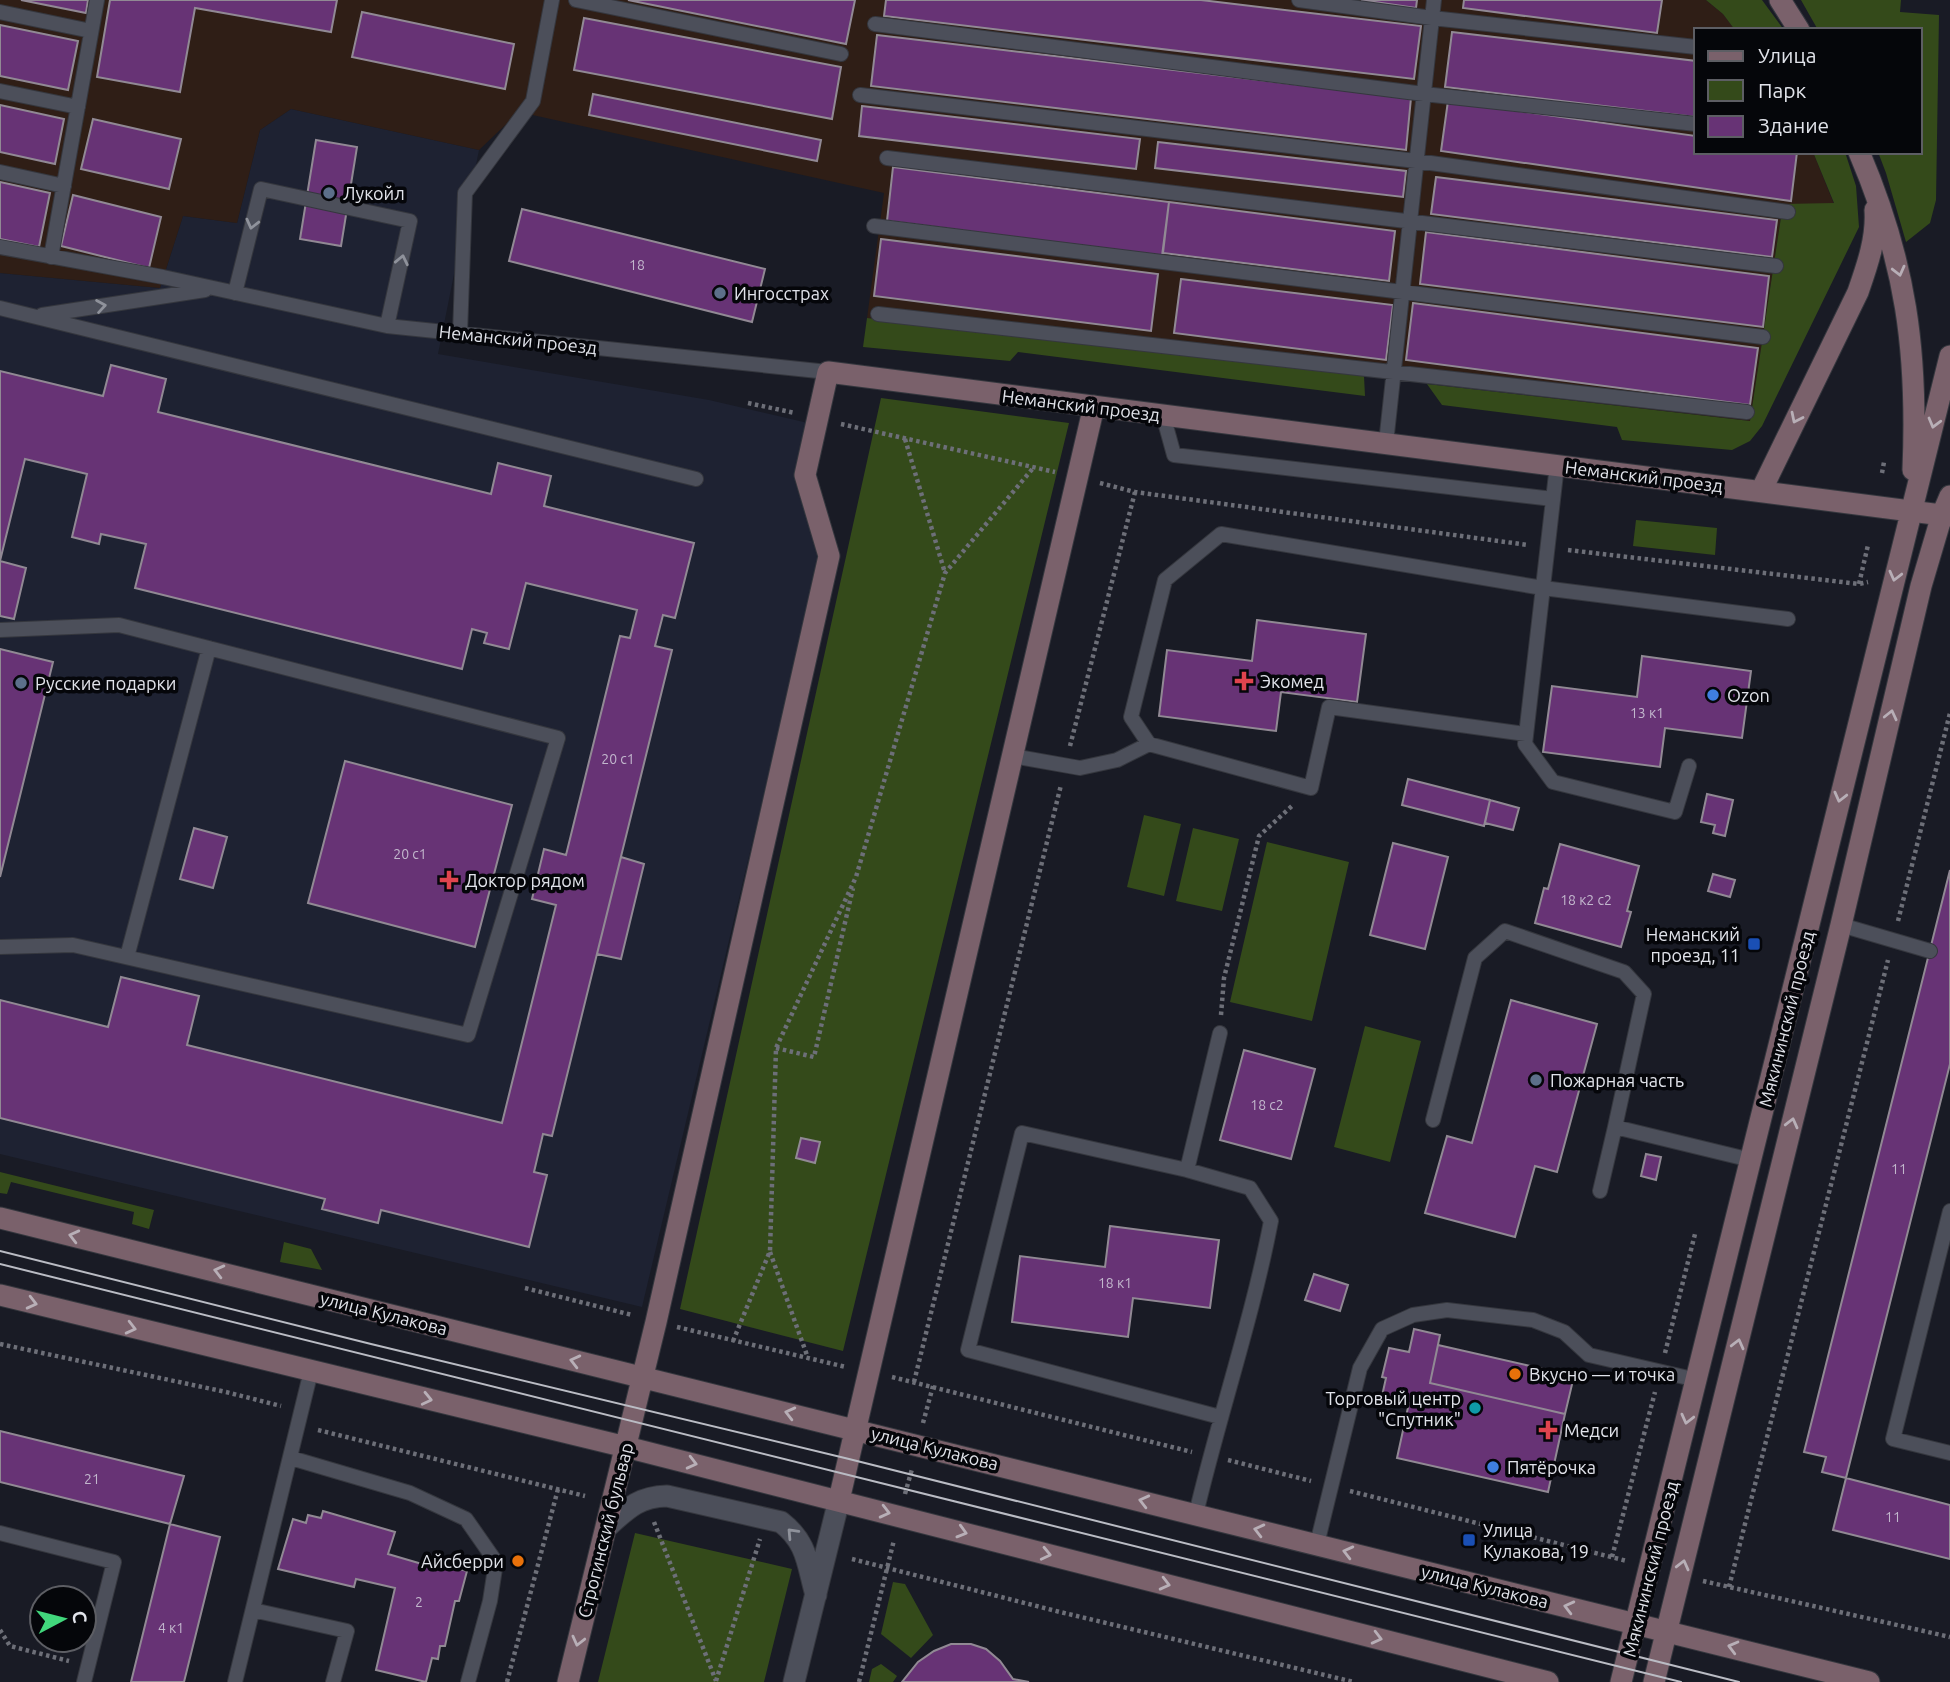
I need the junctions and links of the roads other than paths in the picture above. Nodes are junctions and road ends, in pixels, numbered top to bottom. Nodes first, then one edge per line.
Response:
1 (97, 0) edge
2 (552, 0) edge
3 (576, 0) edge
4 (1299, 0) edge
5 (1434, 0) edge
6 (1780, 0) edge
7 (0, 12) edge
8 (1432, 18) junction
9 (875, 24) dead end
10 (1798, 28) edge
11 (91, 31) junction
12 (1694, 47) edge
13 (841, 54) dead end
14 (0, 91) edge
15 (1424, 94) junction
16 (860, 95) dead end
17 (78, 107) junction
18 (1694, 124) edge
19 (1860, 154) edge
20 (887, 158) dead end
21 (1416, 162) junction
22 (0, 172) edge
23 (1872, 182) junction
24 (64, 186) junction
25 (1788, 212) dead end
26 (1410, 222) junction
27 (874, 226) dead end
28 (0, 247) edge
29 (51, 257) junction
30 (1776, 266) dead end
31 (214, 289) junction
32 (235, 293) junction
33 (1402, 293) junction
34 (0, 309) edge
35 (878, 314) dead end
36 (33, 317) junction
37 (387, 326) junction
38 (460, 334) junction
39 (1763, 337) dead end
40 (1950, 356) edge
41 (828, 372) junction
42 (1393, 373) junction
43 (1094, 406) junction
44 (1747, 412) dead end
45 (1163, 415) junction
46 (1386, 443) junction
47 (1557, 465) junction
48 (696, 479) dead end
49 (1761, 491) junction
50 (1553, 499) junction
51 (1947, 509) edge
52 (1911, 510) junction
53 (1543, 587) junction
54 (1788, 619) dead end
55 (0, 631) edge
56 (209, 648) junction
57 (1526, 734) junction
58 (1149, 744) junction
59 (1013, 755) junction
60 (1689, 766) dead end
61 (1841, 925) junction
62 (0, 947) edge
63 (1930, 951) dead end
64 (127, 957) junction
65 (1220, 1033) road end
66 (1433, 1120) dead end
67 (1615, 1127) junction
68 (1751, 1160) junction
69 (1187, 1170) junction
70 (1600, 1191) dead end
71 (1950, 1211) edge
72 (0, 1218) edge
73 (0, 1295) edge
74 (311, 1371) junction
75 (642, 1377) junction
76 (1697, 1380) junction
77 (1220, 1417) junction
78 (856, 1429) junction
79 (626, 1447) junction
80 (1950, 1453) edge
81 (291, 1458) junction
82 (839, 1500) junction
83 (1196, 1514) junction
84 (607, 1527) junction
85 (0, 1533) edge
86 (1317, 1544) junction
87 (816, 1595) junction
88 (253, 1610) junction
89 (1636, 1623) junction
90 (1667, 1631) junction
91 (84, 1682) edge
92 (235, 1682) edge
93 (333, 1682) edge
94 (468, 1682) edge
95 (568, 1682) edge
96 (794, 1682) edge
97 (1548, 1682) edge
98 (1621, 1682) edge
99 (1654, 1682) edge
100 (1869, 1682) edge

1 - 11 lane
2 - 38 lane
3 - 13 lane
4 - 8 lane
5 - 8 lane
6 - 10 main road
7 - 11 lane
8 - 12 lane
8 - 15 lane
9 - 15 lane
11 - 17 lane
14 - 17 lane
15 - 18 lane
15 - 21 lane
16 - 21 lane
17 - 24 lane
19 - 23 main road
20 - 26 lane
21 - 25 lane
21 - 26 lane
22 - 24 lane
23 -> 49 main road
23 -> 52 main road
24 - 29 lane
26 - 30 lane
26 - 33 lane
27 - 33 lane
28 - 29 lane, Неманский проезд
29 - 31 lane, Неманский проезд
31 - 32 lane, Неманский проезд
36 -> 31 lane
32 - 37 lane, Неманский проезд
37 -> 32 lane
33 - 39 lane
33 - 42 lane
34 - 36 lane
35 - 42 lane
36 - 48 lane
37 - 38 lane, Неманский проезд
38 - 41 lane, Неманский проезд
40 -> 52 main road, Мякининский проезд
41 - 43 main road, Неманский проезд
41 - 75 main road, Строгинский бульвар
42 - 44 lane
42 - 46 lane
43 - 45 main road, Неманский проезд
43 - 59 main road
45 - 46 main road, Неманский проезд
45 - 50 lane
46 - 47 main road, Неманский проезд
47 - 49 main road, Неманский проезд
47 - 50 lane
49 - 52 main road, Неманский проезд
50 - 53 lane
51 - 52 main road, Неманский проезд
61 -> 51 main road, Мякининский проезд
52 -> 68 main road, Мякининский проезд
53 - 54 lane
53 - 57 lane
53 - 58 lane
55 - 56 lane
56 - 64 lane
56 - 64 lane
57 - 58 lane
57 - 60 lane
58 - 59 lane
59 - 78 main road
61 - 63 lane
90 -> 61 main road, Мякининский проезд
62 - 64 lane
65 - 69 lane
66 - 67 lane
67 - 68 lane
67 - 70 lane
68 - 76 main road, Мякининский проезд
69 - 77 lane
69 - 77 lane
71 - 80 lane
75 -> 72 main road, улица Кулакова
73 -> 74 main road
74 -> 79 main road
74 - 81 lane
78 -> 75 main road, улица Кулакова
75 - 79 main road, Строгинский бульвар
76 - 86 lane
76 -> 89 main road, Мякининский проезд
77 - 83 lane
78 - 82 main road
83 -> 78 main road, улица Кулакова
79 -> 82 main road
79 - 84 main road, Строгинский бульвар
81 - 88 lane
81 - 94 lane
82 - 87 street
82 -> 97 main road
86 -> 83 main road, улица Кулакова
87 -> 84 street
84 -> 95 main road, Строгинский бульвар
85 - 91 lane
89 -> 86 main road, улица Кулакова
87 - 96 street
88 - 92 lane
88 - 93 lane
89 - 90 main road, улица Кулакова
89 - 98 main road, Мякининский проезд
90 - 99 main road, Мякининский проезд
100 -> 90 main road, улица Кулакова

